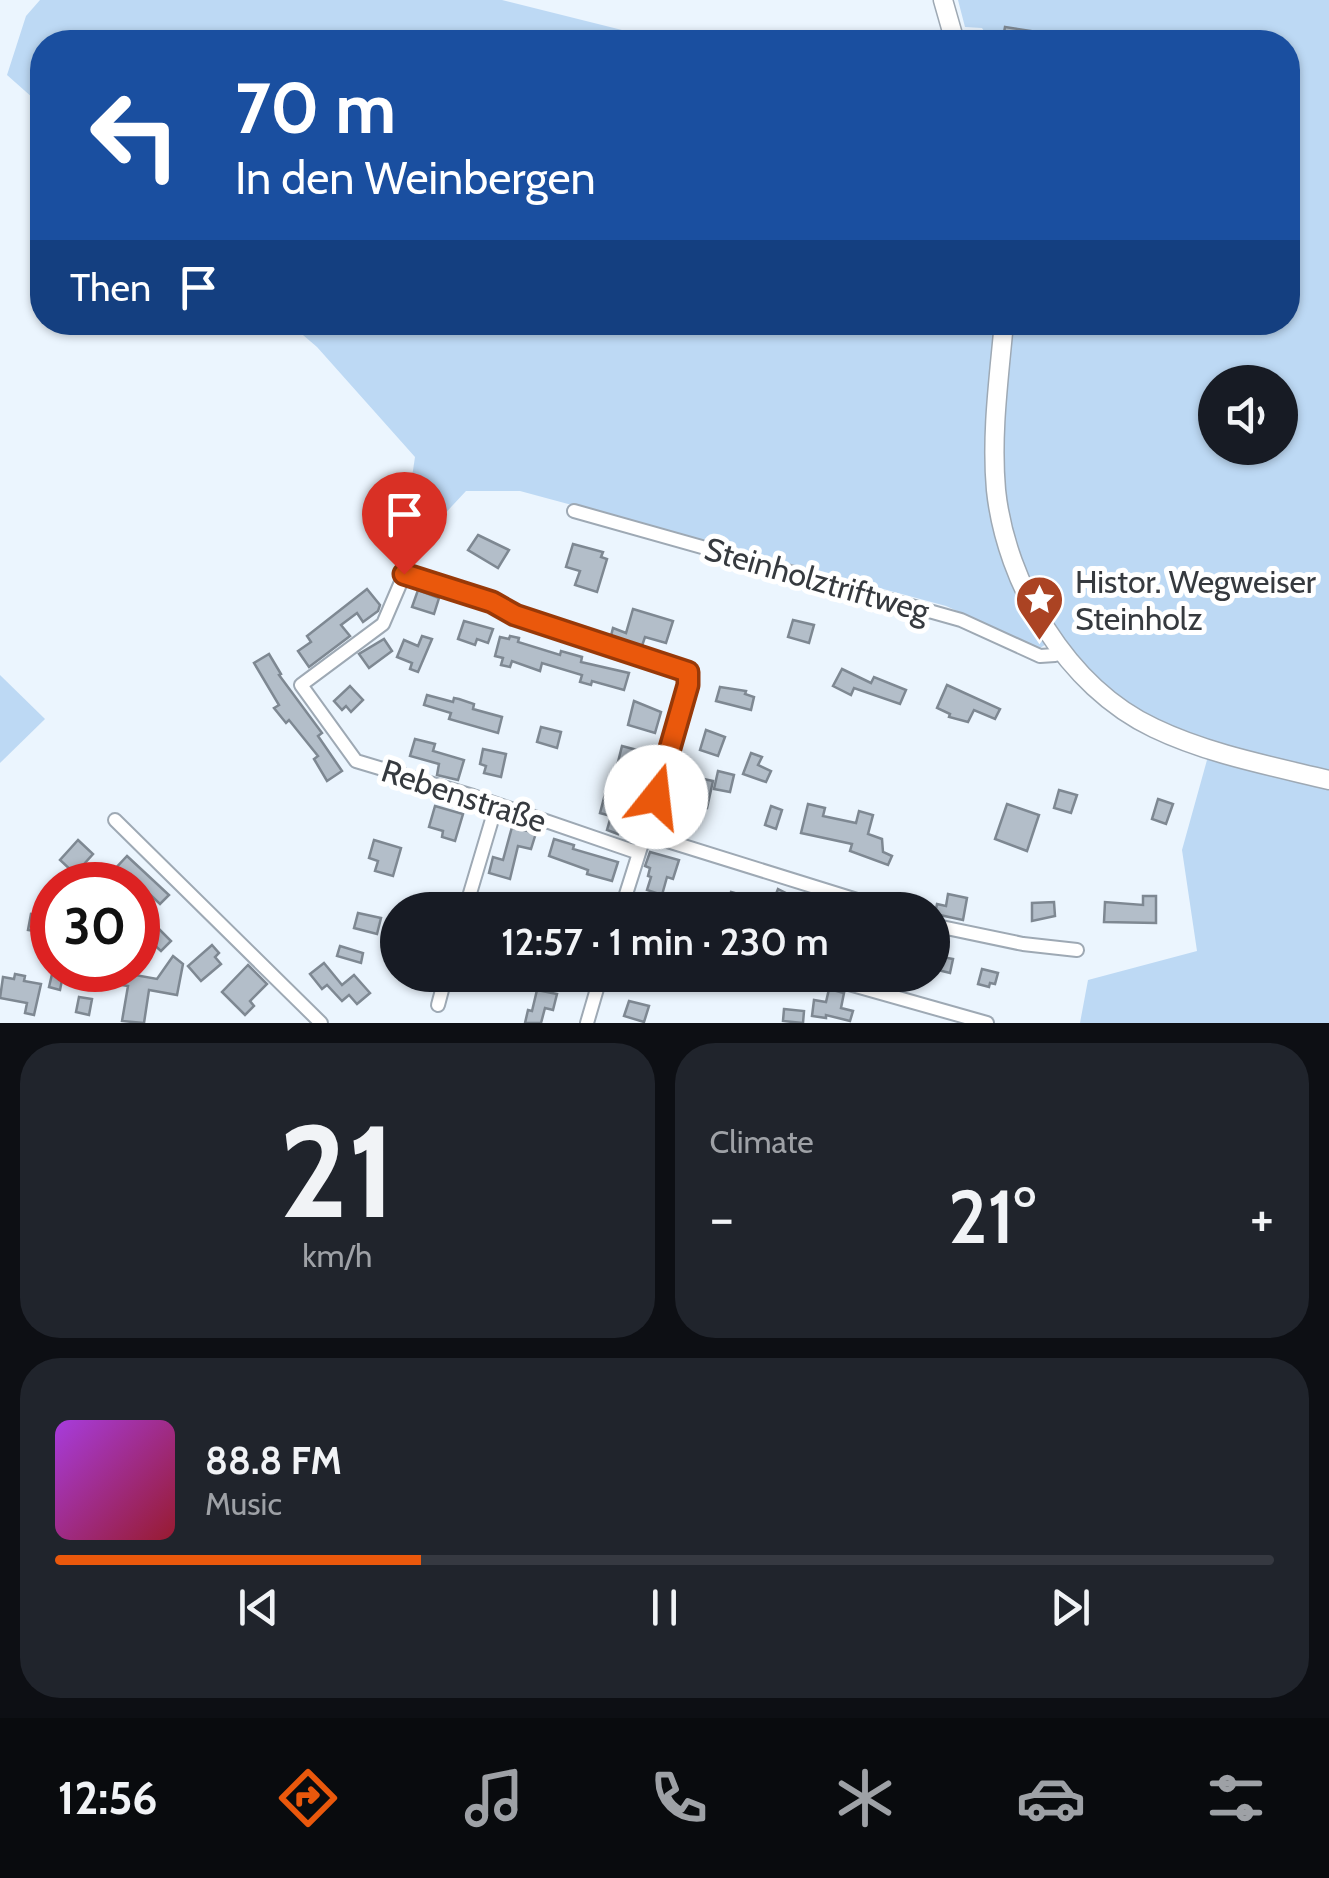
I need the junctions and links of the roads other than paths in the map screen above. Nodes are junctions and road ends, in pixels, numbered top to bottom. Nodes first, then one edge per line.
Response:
1 (944, 0) edge
2 (951, 30) edge
3 (1003, 335) edge
4 (574, 511) dead end
5 (1055, 656) dead end
6 (1329, 780) edge
7 (496, 806) junction
8 (115, 820) dead end
9 (645, 834) junction
10 (639, 852) junction
11 (470, 892) edge
12 (626, 892) edge
13 (830, 892) edge
14 (950, 929) edge
15 (1077, 950) dead end
16 (441, 992) edge
17 (596, 992) edge
18 (877, 992) edge
19 (438, 1005) dead end
20 (321, 1023) edge
21 (587, 1023) edge
22 (987, 1023) edge

1 - 2 main road
3 - 6 main road
4 - 5 street, Steinholztriftweg
7 - 9 street, Rebenstraße
7 - 10 street, Rebenstraße
7 - 11 street
8 - 20 street
9 - 10 street
9 - 13 street
10 - 12 street
14 - 15 street
16 - 19 street
17 - 21 street
18 - 22 street

